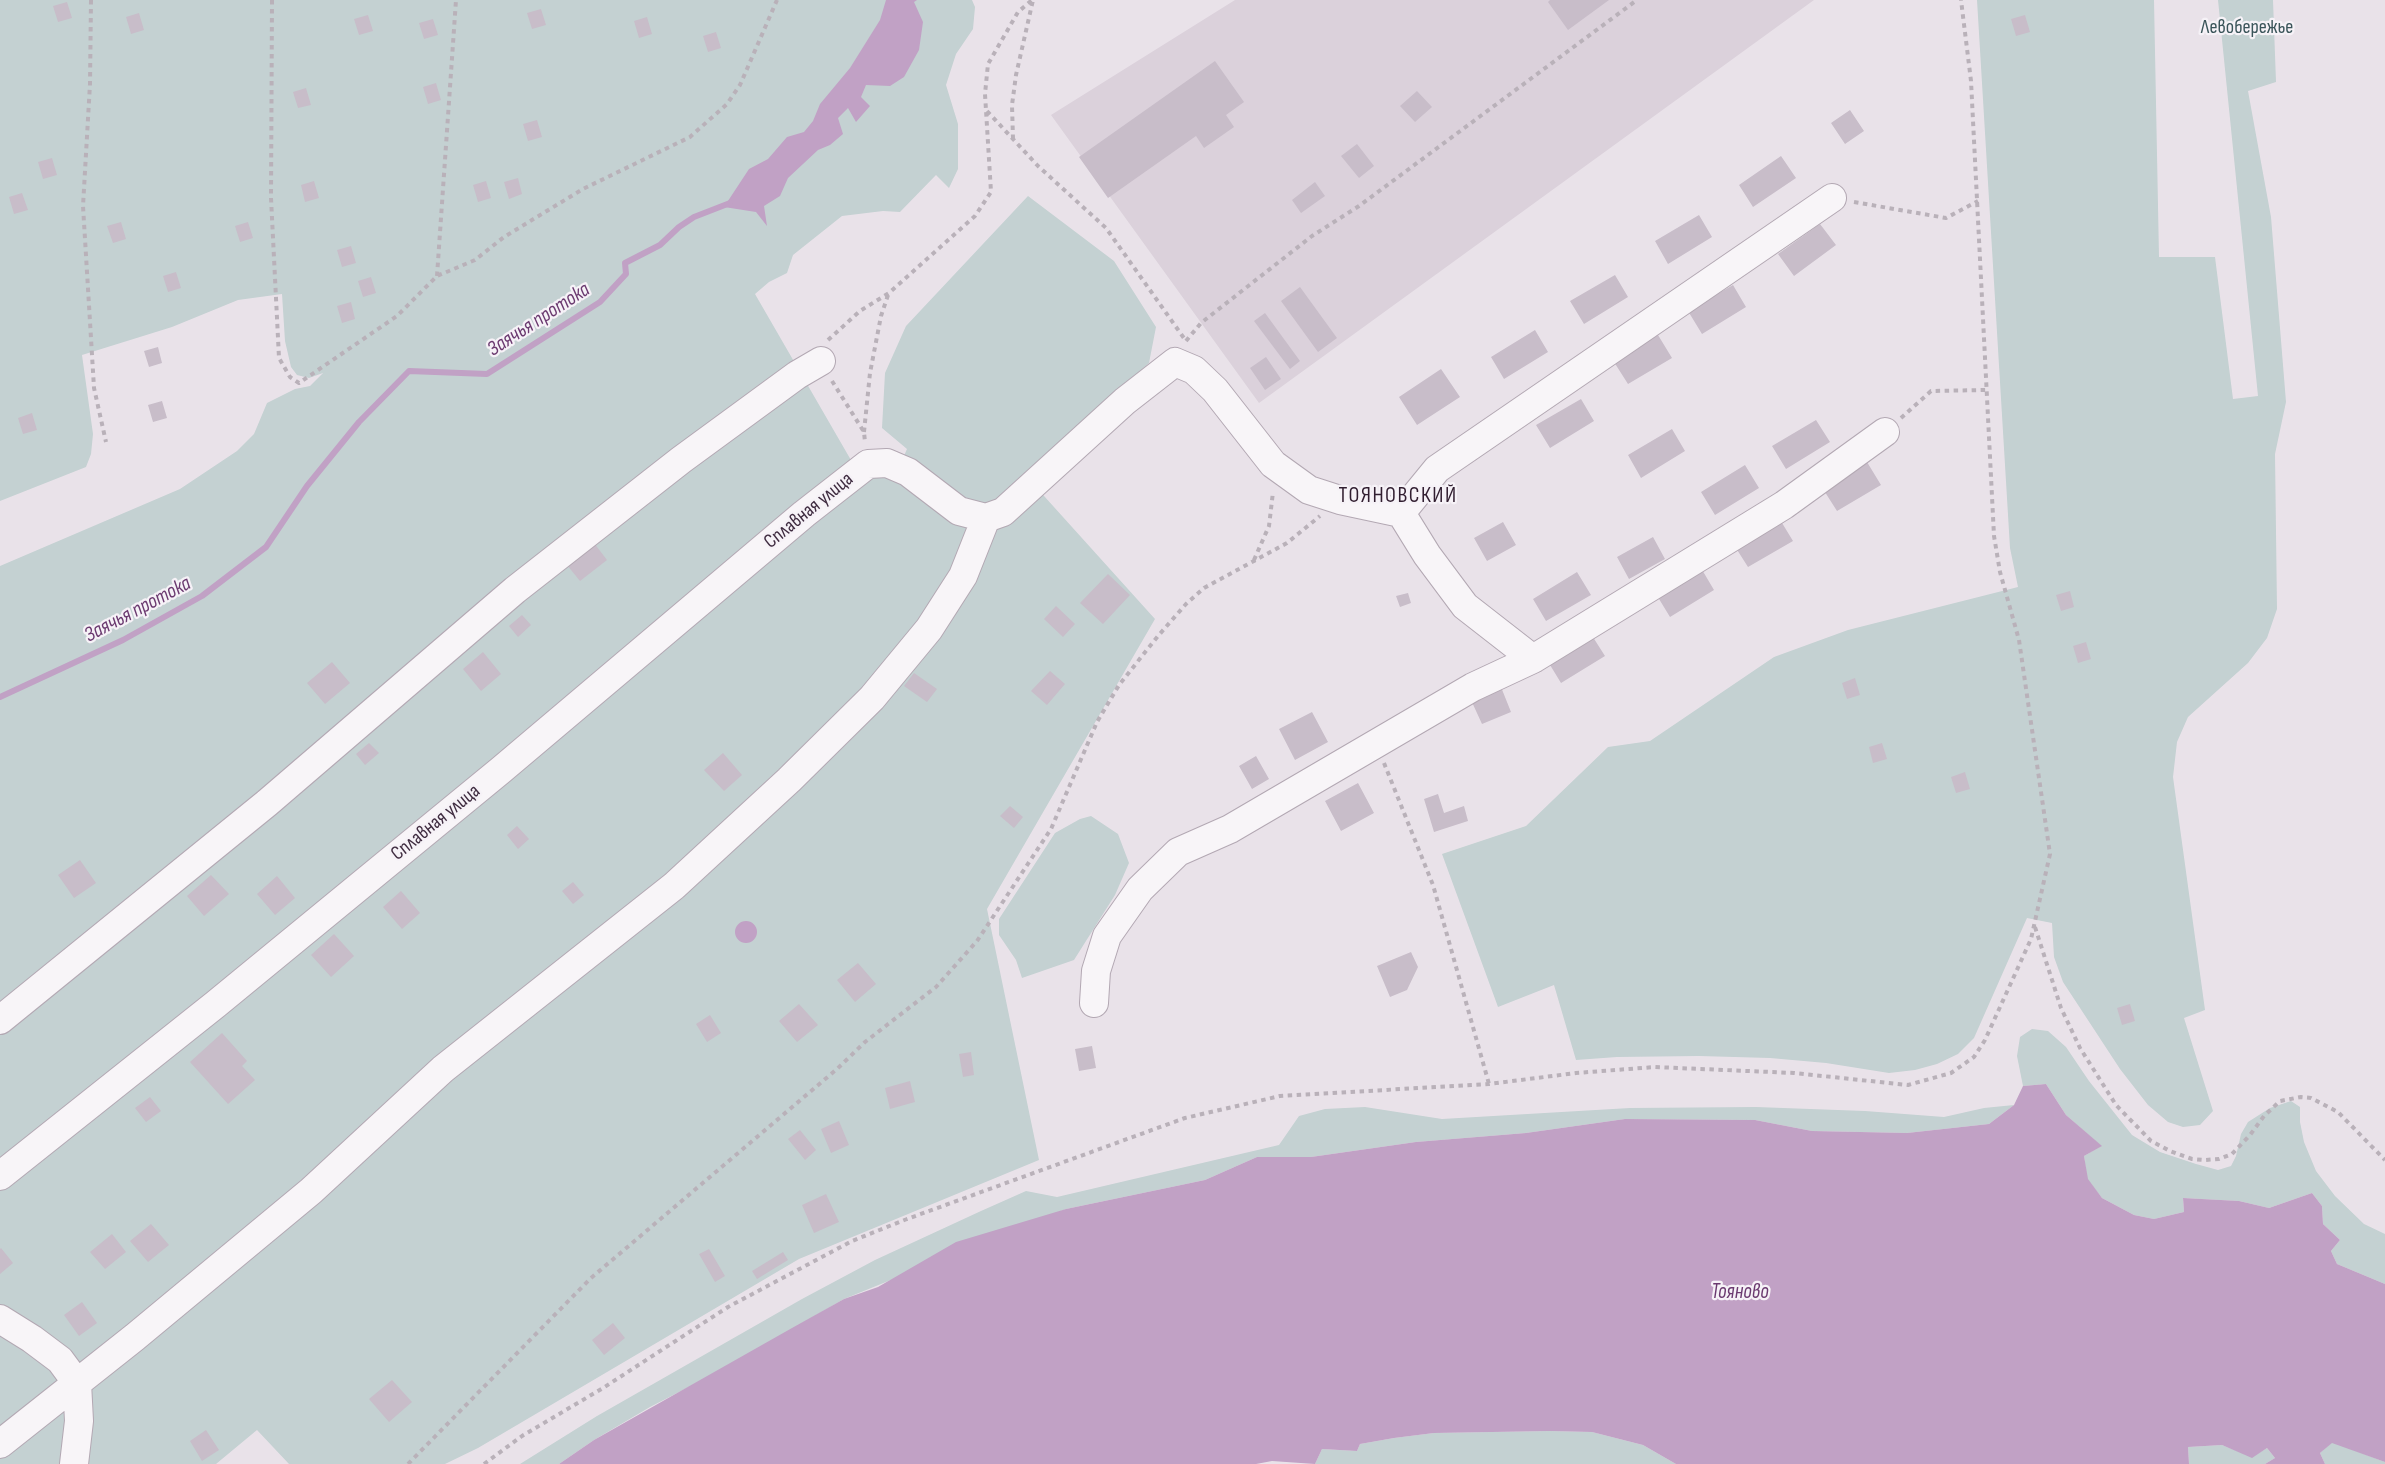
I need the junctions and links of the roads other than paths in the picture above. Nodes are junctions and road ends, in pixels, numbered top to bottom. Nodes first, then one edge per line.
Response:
1 (1832, 198) road end
2 (821, 361) road end
3 (1885, 432) road end
4 (1401, 513) junction
5 (986, 518) junction
6 (1533, 659) junction
7 (1094, 1003) dead end
8 (0, 1020) edge
9 (0, 1176) edge
10 (0, 1319) edge
11 (76, 1383) junction
12 (0, 1444) edge
13 (74, 1464) edge

1 - 4 street
2 - 8 street
3 - 6 street
4 - 5 street
4 - 6 street
5 - 9 street, Сплавная улица
5 - 11 street
6 - 7 street
10 - 11 street
11 - 12 street
11 - 13 street

